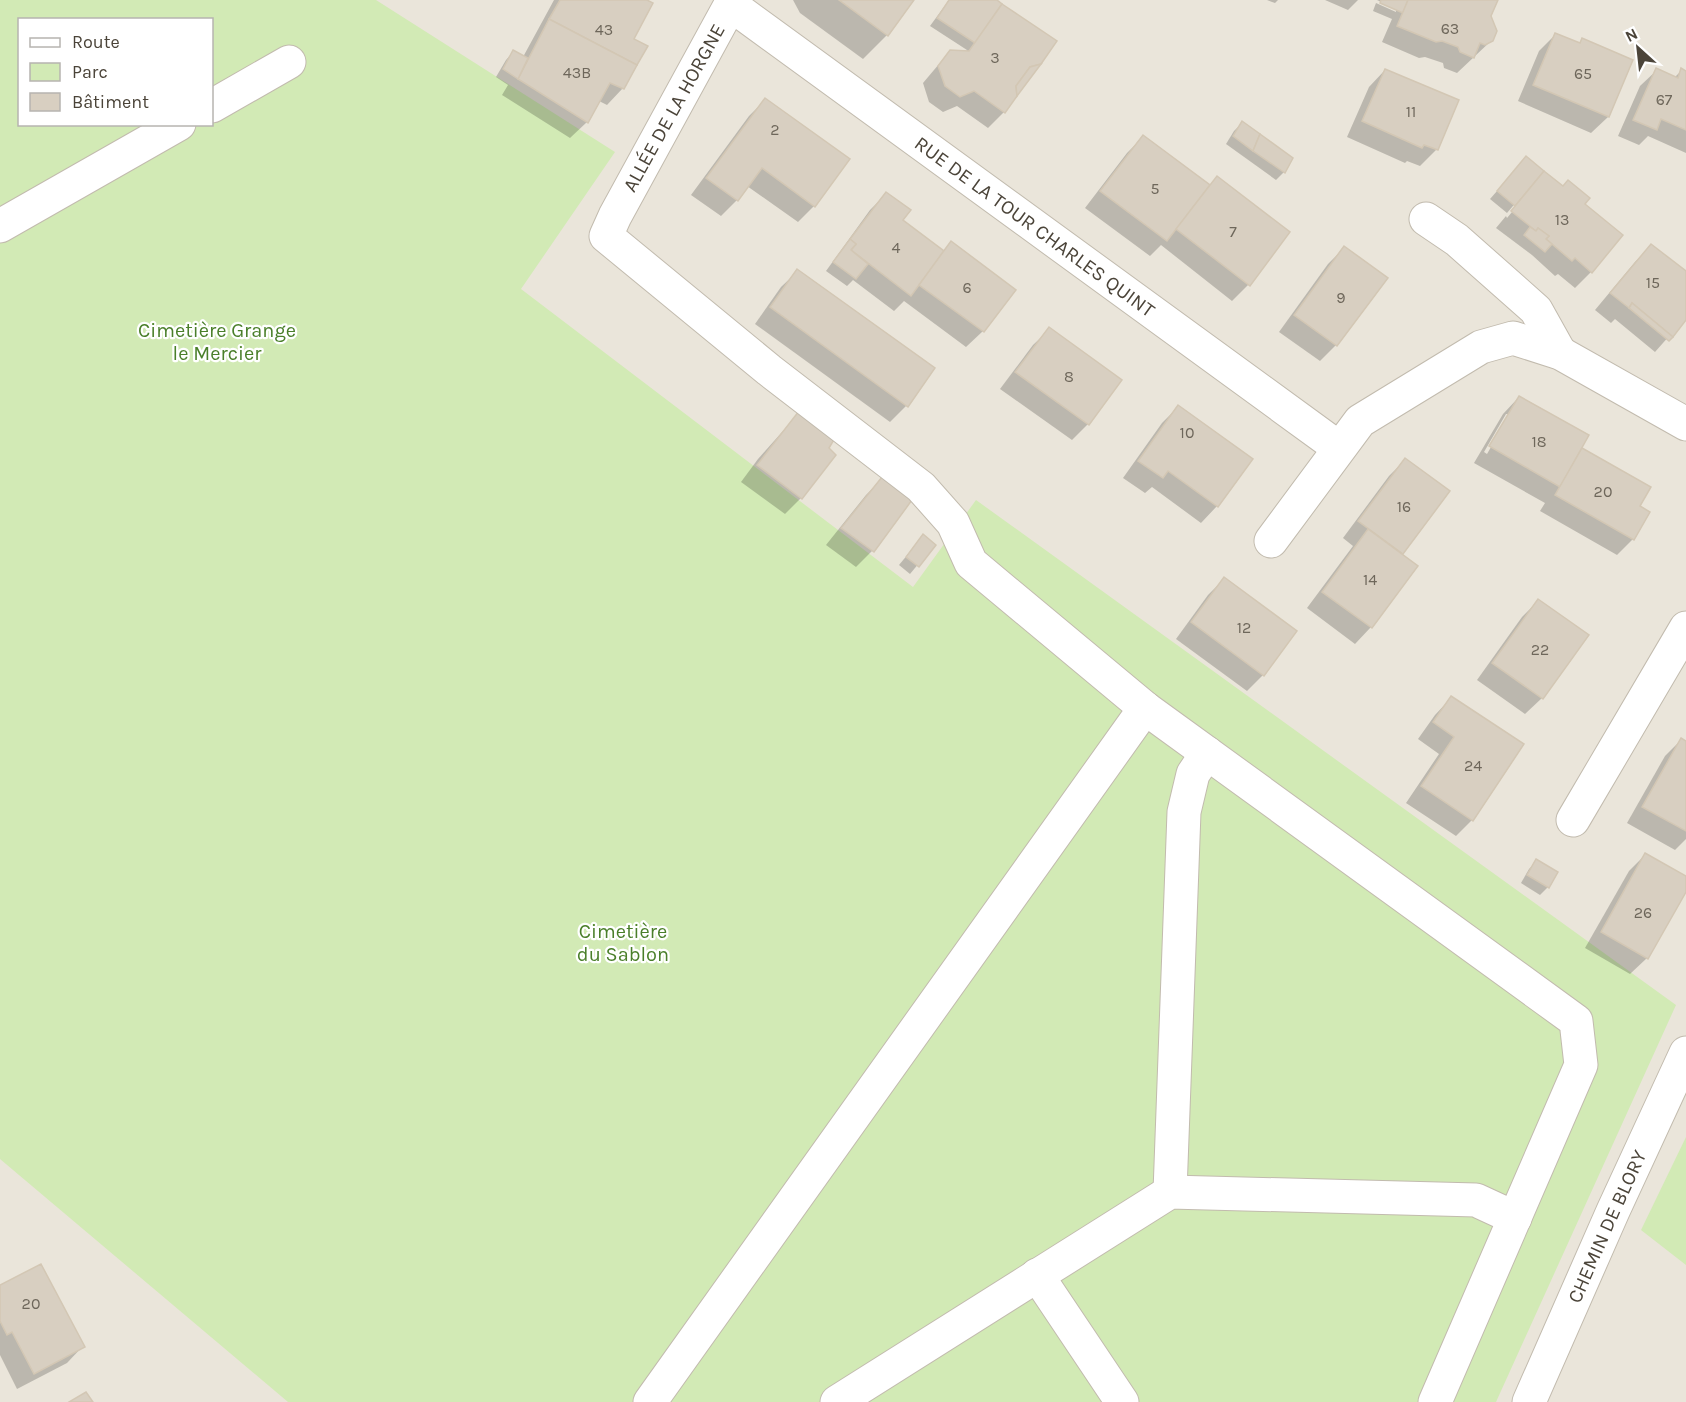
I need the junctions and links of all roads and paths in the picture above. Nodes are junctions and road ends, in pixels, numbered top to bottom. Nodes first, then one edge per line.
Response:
1 (732, 2) edge
2 (289, 62) dead end
3 (213, 105) edge
4 (175, 126) edge
5 (1426, 219) dead end
6 (0, 226) edge
7 (1560, 352) junction
8 (1684, 419) edge
9 (1339, 448) junction
10 (1271, 541) dead end
11 (1686, 628) edge
12 (1146, 708) junction
13 (1207, 753) junction
14 (1572, 820) dead end
15 (1686, 1053) edge
16 (1170, 1191) junction
17 (1515, 1218) junction
18 (1037, 1275) junction
19 (650, 1402) edge
20 (837, 1402) edge
21 (1122, 1402) edge
22 (1435, 1402) edge
23 (1529, 1402) edge

1 - 9 street, RUE DE LA TOUR CHARLES QUINT
1 - 12 street, ALLÉE DE LA HORGNE
2 - 3 street
4 - 6 street
5 - 7 street
7 - 8 street
7 - 9 street
9 - 10 street
11 - 14 street
12 - 13 street
12 - 19 street
13 - 16 street
13 - 17 street
15 - 23 street, CHEMIN DE BLORY
16 - 17 street
16 - 18 street
17 - 22 street
18 - 20 street
18 - 21 street

